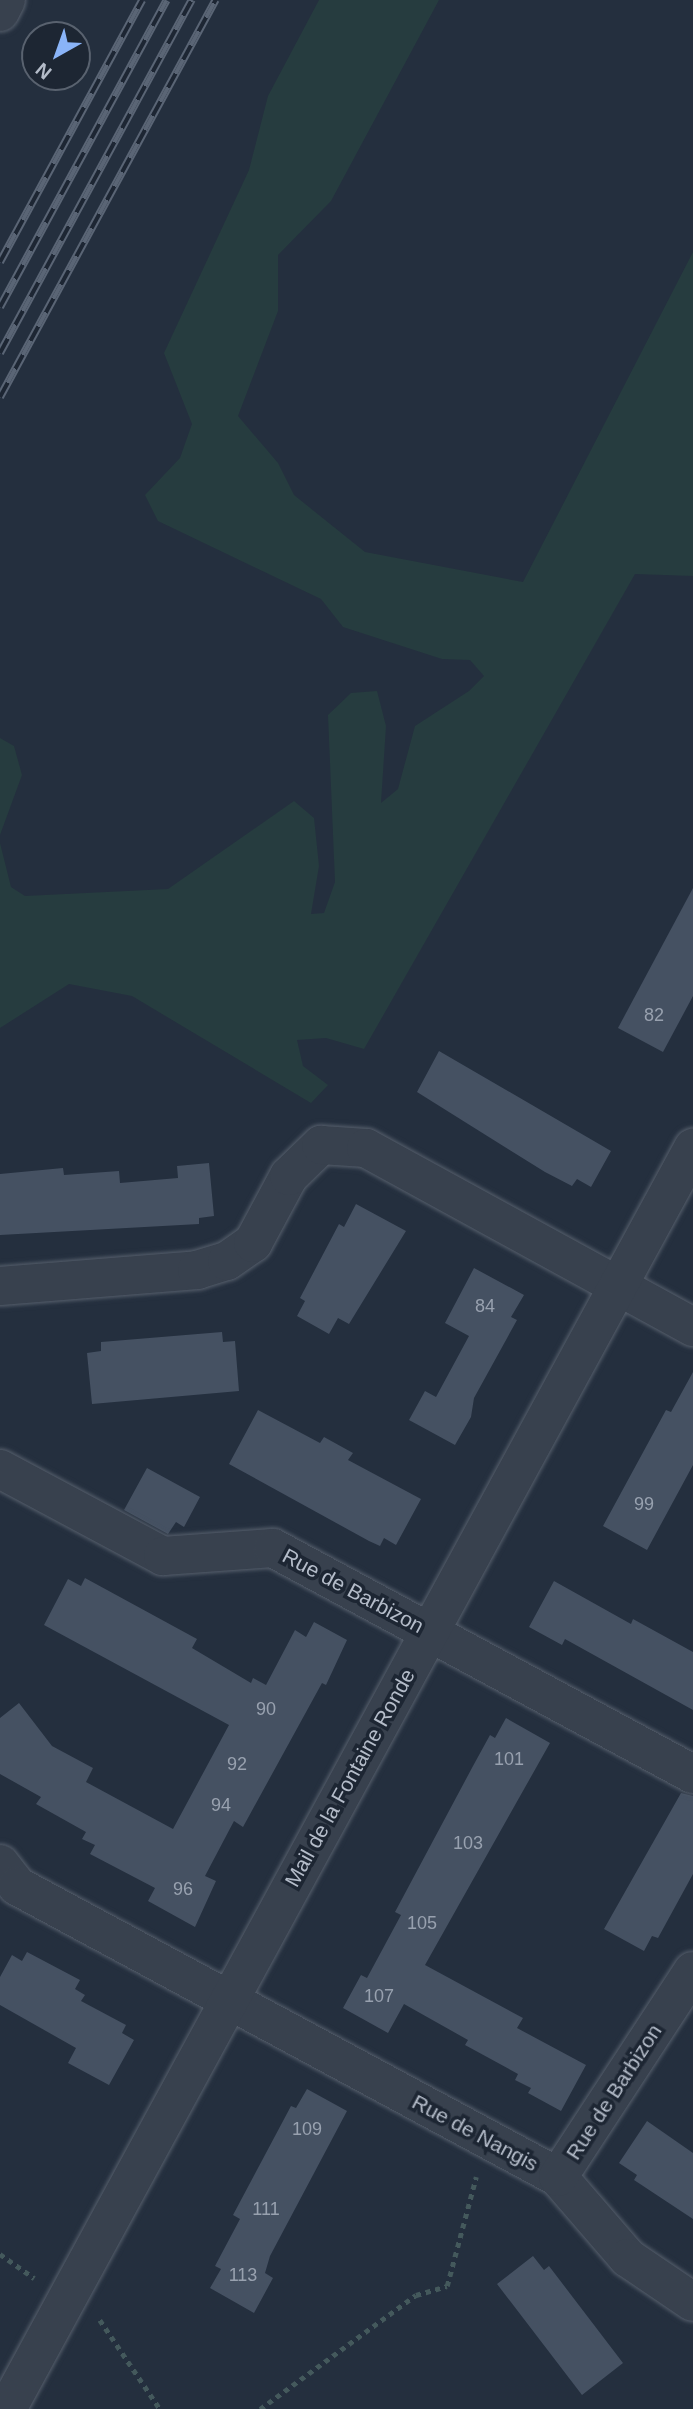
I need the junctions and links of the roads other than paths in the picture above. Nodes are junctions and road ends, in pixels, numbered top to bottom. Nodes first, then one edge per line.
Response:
1 (6, 0) edge
2 (0, 12) edge
3 (693, 1148) edge
4 (620, 1284) junction
5 (0, 1286) edge
6 (693, 1327) edge
7 (0, 1469) edge
8 (430, 1631) junction
9 (693, 1774) edge
10 (0, 1864) edge
11 (693, 1971) edge
12 (228, 2003) junction
13 (558, 2177) junction
14 (693, 2302) edge
15 (7, 2409) edge

1 - 2 street
3 - 4 street, Mail de la Fontaine Ronde
4 - 5 street
4 - 6 street
4 - 8 street, Mail de la Fontaine Ronde
7 - 8 street, Rue de Barbizon
8 - 9 street, Rue de Barbizon
8 - 12 street, Mail de la Fontaine Ronde
10 - 12 street, Rue de Nangis
11 - 13 street, Rue de Barbizon
12 - 13 street, Rue de Nangis
12 - 15 street, Mail de la Fontaine Ronde
13 - 14 street, Rue de Nangis

